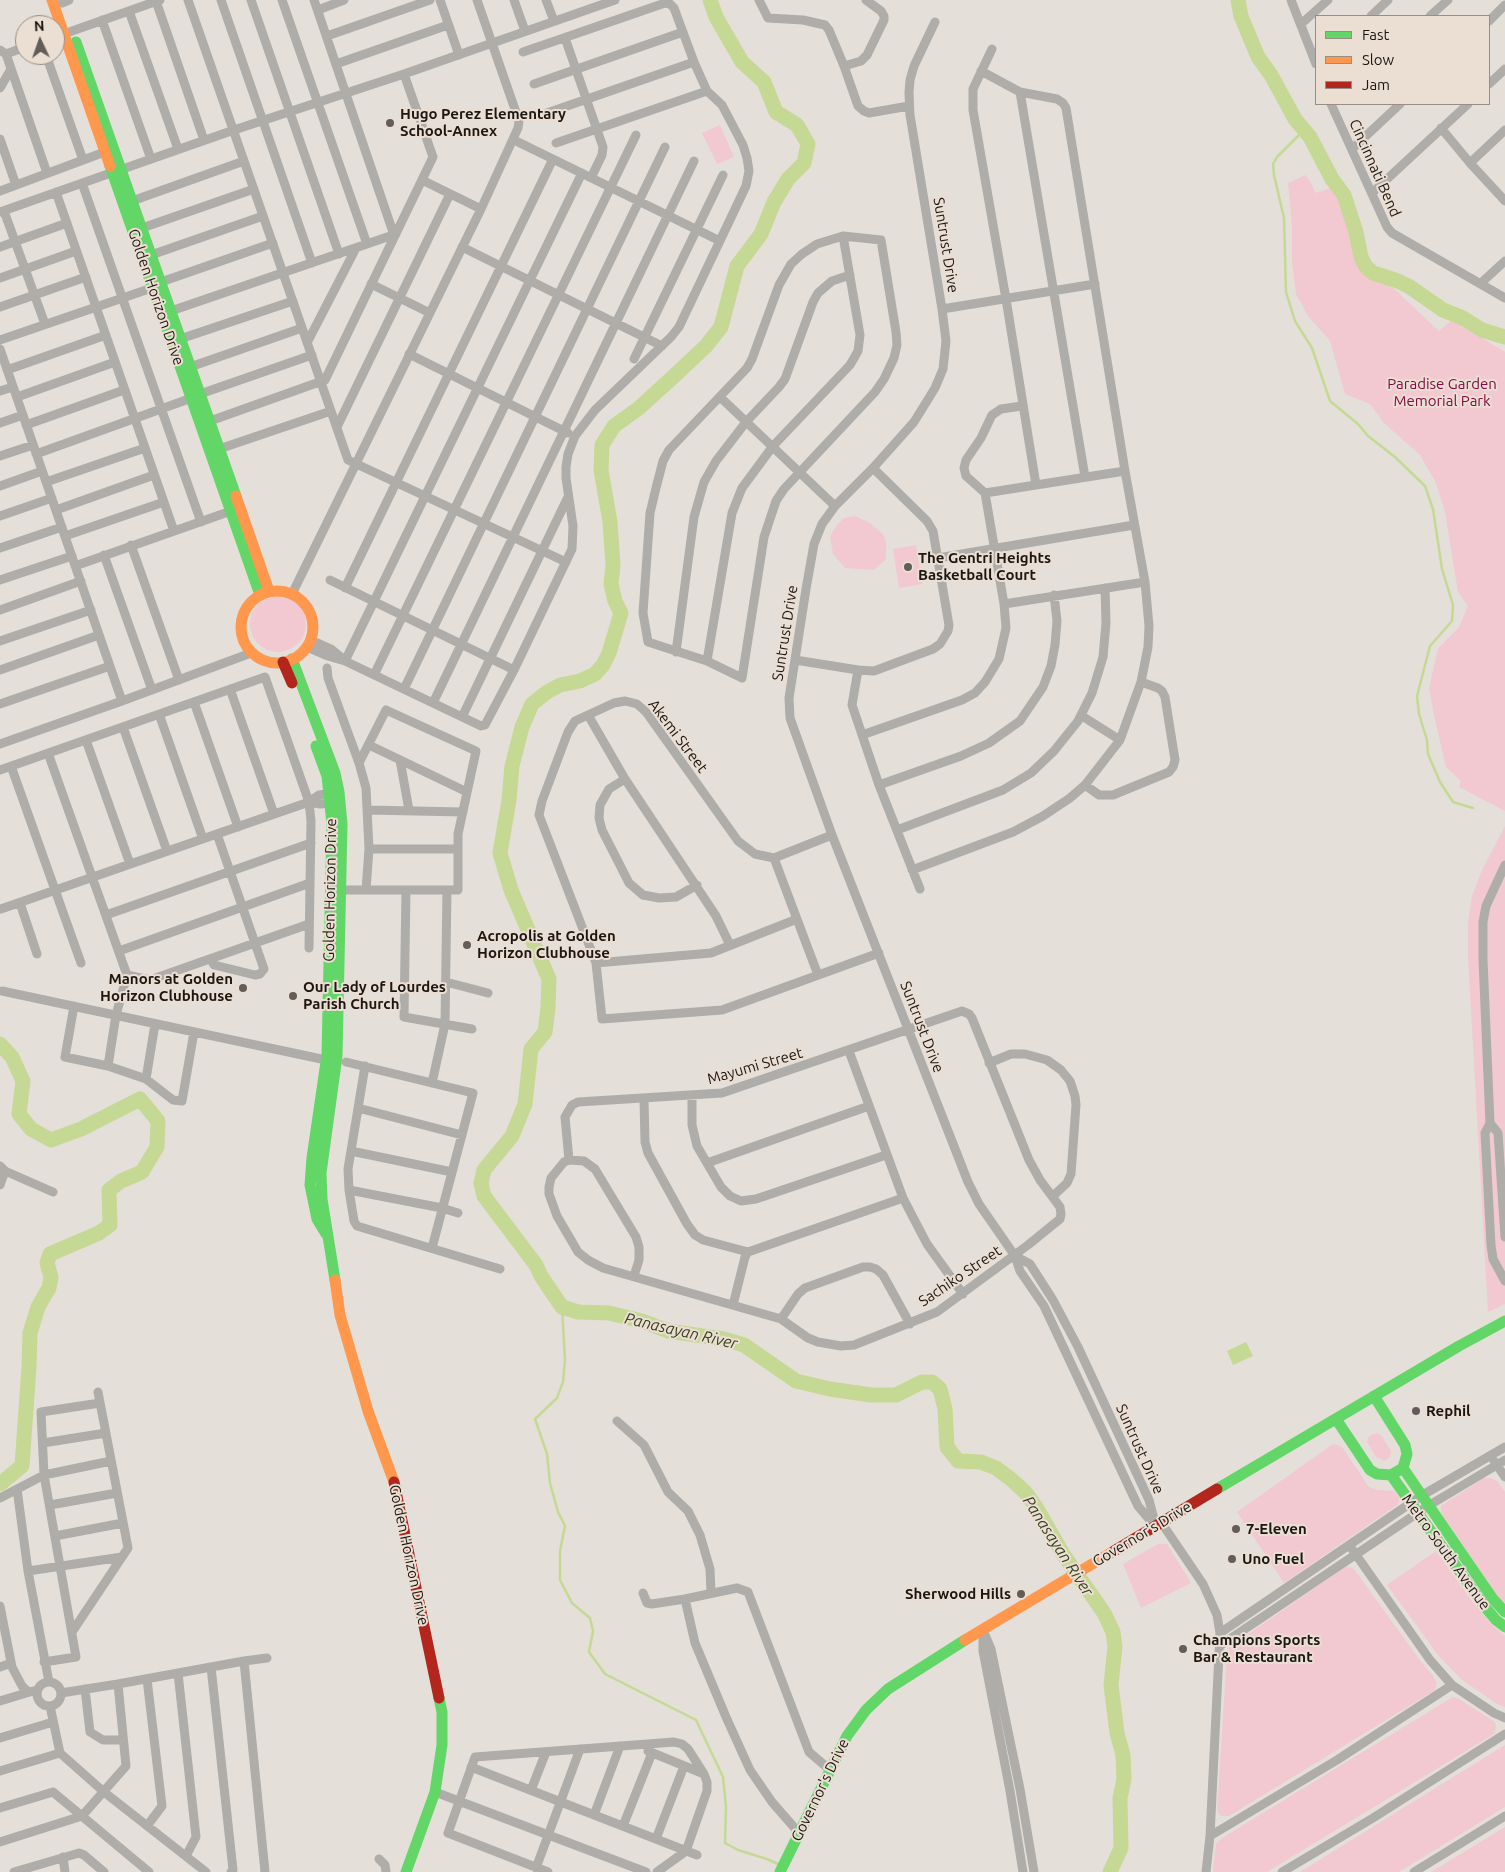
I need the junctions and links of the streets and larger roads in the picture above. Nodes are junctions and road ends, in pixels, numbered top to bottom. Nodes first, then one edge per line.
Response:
1 (188, 0) edge
2 (221, 0) edge
3 (250, 0) edge
4 (282, 0) edge
5 (314, 0) edge
6 (344, 0) edge
7 (430, 0) edge
8 (440, 0) edge
9 (477, 0) edge
10 (514, 0) edge
11 (546, 0) edge
12 (615, 0) edge
13 (759, 0) edge
14 (866, 0) edge
15 (1291, 0) edge
16 (1328, 0) edge
17 (1388, 0) edge
18 (1448, 0) edge
19 (61, 1) edge
20 (158, 1) edge
21 (1505, 5) edge
22 (318, 10) junction
23 (129, 11) junction
24 (62, 15) edge
25 (1372, 15) edge
26 (1431, 15) edge
27 (1490, 19) edge
28 (102, 20) junction
29 (554, 21) junction
30 (936, 22) dead end
31 (448, 24) junction
32 (1301, 24) junction
33 (525, 32) junction
34 (683, 32) junction
35 (65, 34) edge
36 (327, 36) junction
37 (65, 37) edge
38 (565, 38) junction
39 (492, 43) junction
40 (992, 49) dead end
41 (3, 52) edge
42 (523, 52) dead end
43 (459, 55) junction
44 (1315, 61) edge
45 (694, 62) junction
46 (336, 64) junction
47 (50, 65) edge
48 (844, 66) junction
49 (11, 69) junction
50 (576, 69) junction
51 (1505, 69) edge
52 (981, 71) junction
53 (404, 74) junction
54 (1490, 83) edge
55 (534, 84) dead end
56 (0, 88) edge
57 (707, 91) junction
58 (1020, 92) junction
59 (347, 93) junction
60 (586, 99) junction
61 (318, 102) junction
62 (1333, 105) edge
63 (1399, 105) edge
64 (1467, 105) edge
65 (909, 106) junction
66 (289, 112) junction
67 (544, 114) dead end
68 (263, 120) junction
69 (1442, 128) junction
70 (597, 129) junction
71 (234, 130) junction
72 (1505, 130) edge
73 (636, 135) dead end
74 (0, 139) edge
75 (204, 140) junction
76 (514, 140) junction
77 (556, 143) dead end
78 (665, 147) dead end
79 (178, 149) junction
80 (1352, 149) junction
81 (110, 150) junction
82 (151, 159) junction
83 (553, 159) junction
84 (83, 160) junction
85 (244, 161) junction
86 (694, 161) dead end
87 (1470, 162) junction
88 (114, 172) junction
89 (582, 173) junction
90 (47, 174) junction
91 (724, 174) dead end
92 (591, 178) junction
93 (422, 180) junction
94 (82, 183) junction
95 (16, 185) junction
96 (610, 187) junction
97 (254, 189) junction
98 (0, 191) edge
99 (56, 192) junction
100 (1372, 192) junction
101 (450, 194) junction
102 (1505, 199) edge
103 (132, 201) junction
104 (640, 202) junction
105 (481, 208) junction
106 (2, 211) edge
107 (263, 216) junction
108 (669, 216) junction
109 (67, 223) junction
110 (142, 228) junction
111 (698, 230) junction
112 (395, 234) junction
113 (843, 236) junction
114 (720, 240) junction
115 (15, 242) junction
116 (273, 243) junction
117 (367, 244) junction
118 (0, 247) edge
119 (462, 247) junction
120 (356, 248) junction
121 (76, 251) junction
122 (338, 254) junction
123 (151, 255) junction
124 (1505, 261) edge
125 (312, 263) junction
126 (501, 266) junction
127 (25, 269) junction
128 (283, 272) junction
129 (850, 275) junction
130 (86, 277) junction
131 (0, 278) edge
132 (530, 280) junction
133 (161, 282) junction
134 (372, 284) junction
135 (1095, 284) junction
136 (1480, 284) junction
137 (146, 290) dead end
138 (1053, 290) junction
139 (34, 295) junction
140 (558, 295) junction
141 (123, 297) junction
142 (399, 298) junction
143 (1505, 298) edge
144 (1006, 299) junction
145 (293, 301) junction
146 (0, 307) edge
147 (96, 307) junction
148 (588, 309) junction
149 (942, 309) junction
150 (166, 312) junction
151 (430, 313) junction
152 (44, 324) junction
153 (617, 324) junction
154 (302, 328) junction
155 (106, 335) junction
156 (645, 338) junction
157 (180, 339) junction
158 (0, 340) edge
159 (308, 343) junction
160 (662, 346) junction
161 (0, 349) edge
162 (410, 354) junction
163 (312, 355) junction
164 (2, 360) edge
165 (634, 360) dead end
166 (115, 362) junction
167 (190, 367) junction
168 (7, 370) junction
169 (449, 374) junction
170 (321, 382) junction
171 (13, 386) junction
172 (478, 388) junction
173 (124, 390) junction
174 (0, 391) edge
175 (200, 394) junction
176 (17, 397) junction
177 (720, 397) junction
178 (186, 400) dead end
179 (507, 402) junction
180 (1022, 406) junction
181 (161, 409) junction
182 (331, 411) junction
183 (23, 415) junction
184 (536, 417) junction
185 (134, 419) junction
186 (210, 422) junction
187 (746, 422) junction
188 (0, 423) edge
189 (26, 425) junction
190 (337, 427) junction
191 (564, 431) junction
192 (575, 436) junction
193 (773, 446) junction
194 (145, 448) junction
195 (35, 449) junction
196 (219, 449) junction
197 (0, 456) edge
198 (357, 463) junction
199 (874, 468) junction
200 (42, 471) junction
201 (1125, 471) junction
202 (800, 472) junction
203 (154, 476) junction
204 (1085, 477) junction
205 (46, 482) junction
206 (397, 482) junction
207 (1036, 485) junction
208 (0, 486) edge
209 (984, 493) junction
210 (425, 496) junction
211 (568, 497) junction
212 (52, 498) junction
213 (164, 502) junction
214 (835, 506) junction
215 (455, 509) junction
216 (56, 510) junction
217 (231, 511) junction
218 (0, 516) edge
219 (201, 522) junction
220 (484, 523) junction
221 (1134, 524) junction
222 (174, 531) junction
223 (63, 532) junction
224 (513, 537) junction
225 (131, 545) junction
226 (0, 548) edge
227 (994, 548) junction
228 (542, 551) junction
229 (104, 555) junction
230 (72, 556) junction
231 (938, 558) junction
232 (566, 562) junction
233 (75, 566) junction
234 (0, 580) edge
235 (330, 580) dead end
236 (81, 581) junction
237 (1145, 582) junction
238 (345, 588) junction
239 (1105, 588) junction
240 (264, 593) junction
241 (292, 594) junction
242 (1054, 596) junction
243 (374, 602) junction
244 (1004, 604) junction
245 (0, 610) edge
246 (91, 610) junction
247 (404, 616) junction
248 (432, 630) junction
249 (99, 635) junction
250 (0, 641) edge
251 (309, 643) junction
252 (461, 644) junction
253 (676, 652) junction
254 (251, 653) junction
255 (490, 658) junction
256 (795, 660) junction
257 (287, 661) junction
258 (345, 661) junction
259 (707, 661) junction
260 (110, 666) junction
261 (327, 668) dead end
262 (0, 670) edge
263 (514, 670) junction
264 (858, 670) junction
265 (374, 675) junction
266 (180, 680) junction
267 (1141, 682) junction
268 (230, 689) junction
269 (404, 689) junction
270 (152, 690) junction
271 (122, 701) junction
272 (194, 702) junction
273 (432, 702) junction
274 (0, 704) edge
275 (159, 714) junction
276 (588, 715) junction
277 (1082, 716) junction
278 (462, 717) junction
279 (123, 727) junction
280 (862, 735) junction
281 (86, 740) junction
282 (1120, 740) junction
283 (0, 744) edge
284 (369, 745) junction
285 (48, 753) junction
286 (400, 760) junction
287 (359, 763) junction
288 (11, 766) junction
289 (0, 770) edge
290 (625, 779) junction
291 (1085, 784) junction
292 (879, 785) junction
293 (467, 792) junction
294 (335, 798) junction
295 (309, 802) junction
296 (368, 810) junction
297 (409, 810) junction
298 (463, 812) junction
299 (274, 814) junction
300 (238, 826) junction
301 (897, 830) junction
302 (217, 834) junction
303 (832, 834) junction
304 (203, 839) junction
305 (311, 843) junction
306 (369, 849) junction
307 (457, 849) junction
308 (167, 851) junction
309 (774, 858) junction
310 (130, 864) junction
311 (1505, 865) edge
312 (912, 870) junction
313 (230, 871) junction
314 (92, 877) junction
315 (310, 884) junction
316 (697, 886) junction
317 (920, 889) dead end
318 (55, 890) junction
319 (336, 890) junction
320 (366, 890) junction
321 (406, 890) junction
322 (448, 890) junction
323 (20, 902) junction
324 (242, 907) junction
325 (1, 909) edge
326 (106, 916) junction
327 (797, 919) junction
328 (309, 924) junction
329 (255, 943) junction
330 (730, 945) junction
331 (309, 948) dead end
332 (118, 951) junction
333 (879, 953) junction
334 (37, 954) dead end
335 (211, 959) junction
336 (81, 963) dead end
337 (596, 963) junction
338 (127, 975) junction
339 (818, 975) junction
340 (446, 982) junction
341 (2, 991) dead end
342 (488, 993) dead end
343 (74, 1006) junction
344 (116, 1015) junction
345 (155, 1024) junction
346 (445, 1024) junction
347 (472, 1029) dead end
348 (908, 1030) junction
349 (194, 1032) junction
350 (849, 1051) junction
351 (326, 1060) junction
352 (346, 1062) dead end
353 (990, 1063) junction
354 (108, 1066) junction
355 (365, 1066) junction
356 (146, 1079) junction
357 (432, 1083) junction
358 (692, 1096) junction
359 (644, 1099) junction
360 (869, 1106) junction
361 (358, 1108) junction
362 (1490, 1123) junction
363 (462, 1135) junction
364 (351, 1151) junction
365 (886, 1154) junction
366 (569, 1160) junction
367 (707, 1163) junction
368 (3, 1168) edge
369 (452, 1172) junction
370 (0, 1185) edge
371 (349, 1190) junction
372 (53, 1192) dead end
373 (1053, 1196) junction
374 (903, 1198) junction
375 (442, 1208) junction
376 (458, 1213) dead end
377 (1505, 1237) edge
378 (329, 1241) junction
379 (432, 1248) junction
380 (748, 1252) junction
381 (1015, 1256) junction
382 (500, 1270) dead end
383 (634, 1276) junction
384 (1505, 1281) edge
385 (963, 1294) junction
386 (733, 1305) junction
387 (781, 1319) junction
388 (1505, 1321) edge
389 (910, 1324) junction
390 (98, 1392) dead end
391 (1374, 1396) junction
392 (100, 1403) junction
393 (1336, 1419) junction
394 (617, 1421) dead end
395 (106, 1433) junction
396 (43, 1443) junction
397 (1505, 1447) edge
398 (1490, 1455) junction
399 (111, 1462) junction
400 (1501, 1463) edge
401 (1403, 1468) junction
402 (44, 1475) junction
403 (1391, 1475) junction
404 (1505, 1477) edge
405 (17, 1489) junction
406 (117, 1493) junction
407 (0, 1498) edge
408 (1424, 1501) junction
409 (50, 1506) junction
410 (1414, 1508) junction
411 (123, 1523) junction
412 (1158, 1524) junction
413 (55, 1536) junction
414 (1349, 1545) junction
415 (1355, 1554) junction
416 (122, 1557) junction
417 (60, 1566) junction
418 (28, 1571) junction
419 (642, 1593) dead end
420 (711, 1593) junction
421 (685, 1599) junction
422 (0, 1606) edge
423 (1505, 1612) edge
424 (1505, 1627) edge
425 (983, 1630) junction
426 (72, 1632) junction
427 (1220, 1633) junction
428 (2, 1634) edge
429 (1221, 1645) junction
430 (267, 1658) dead end
431 (244, 1661) junction
432 (44, 1662) junction
433 (11, 1663) junction
434 (0, 1667) edge
435 (211, 1667) junction
436 (178, 1673) junction
437 (147, 1679) junction
438 (49, 1682) junction
439 (118, 1684) junction
440 (1452, 1685) junction
441 (38, 1689) junction
442 (85, 1689) junction
443 (28, 1692) junction
444 (60, 1693) junction
445 (0, 1702) edge
446 (50, 1706) junction
447 (1505, 1718) edge
448 (53, 1722) junction
449 (1505, 1734) edge
450 (0, 1738) edge
451 (123, 1740) junction
452 (634, 1745) junction
453 (620, 1746) junction
454 (580, 1749) junction
455 (546, 1752) junction
456 (60, 1753) junction
457 (652, 1753) junction
458 (684, 1766) junction
459 (471, 1767) junction
460 (829, 1769) junction
461 (0, 1771) edge
462 (704, 1774) junction
463 (531, 1790) junction
464 (104, 1792) junction
465 (435, 1792) junction
466 (459, 1800) junction
467 (561, 1802) junction
468 (0, 1808) edge
469 (594, 1815) junction
470 (82, 1816) junction
471 (1505, 1816) edge
472 (147, 1826) junction
473 (623, 1826) junction
474 (548, 1835) junction
475 (1210, 1836) junction
476 (797, 1837) junction
477 (656, 1839) junction
478 (0, 1842) edge
479 (686, 1851) junction
480 (697, 1855) dead end
481 (186, 1856) junction
482 (63, 1857) junction
483 (379, 1859) dead end
484 (536, 1868) junction
485 (28, 1870) edge
486 (103, 1871) edge
487 (1419, 1871) edge
488 (14, 1872) edge
489 (65, 1872) edge
490 (150, 1872) edge
491 (206, 1872) edge
492 (231, 1872) edge
493 (265, 1872) edge
494 (386, 1872) edge
495 (406, 1872) edge
496 (548, 1872) edge
497 (646, 1872) edge
498 (658, 1872) edge
499 (780, 1872) edge
500 (1023, 1872) edge
501 (1034, 1872) edge
502 (1206, 1872) edge
503 (1282, 1872) edge

1 - 71 street
2 - 68 street
3 - 66 street
4 - 61 street
5 - 22 street
6 - 22 street
7 - 36 street
8 - 31 street
9 - 39 street
10 - 33 street
11 - 29 street
12 - 29 street
13 - 48 street
14 - 48 street
15 - 32 street
16 - 32 street
17 - 25 street
18 - 26 street
19 - 24 street, Golden Horizon Drive
20 - 23 street
20 - 75 street
21 - 27 street
22 - 36 street
23 - 28 street
23 - 79 street
28 - 35 street
28 - 82 street
29 - 33 street
30 - 65 street, Suntrust Drive
31 - 43 street
31 - 46 street
32 - 44 street
33 - 39 street
34 - 38 street
34 - 45 street
34 - 50 street
36 - 46 street
37 - 81 street, Golden Horizon Drive
38 - 42 street
38 - 50 street
39 - 43 street
39 - 76 street
40 - 52 street
41 - 49 street
43 - 53 street
45 - 57 street
45 - 60 street
46 - 59 street
47 - 84 street
48 - 65 street
49 - 56 street
49 - 90 street
50 - 55 street
50 - 60 street
51 - 54 street
52 - 58 street
52 - 144 street
53 - 59 street
53 - 93 street
57 - 70 street
57 - 114 street
58 - 135 street
58 - 138 street
59 - 61 street
59 - 112 street
60 - 67 street
60 - 70 street
61 - 66 street
61 - 117 street
62 - 80 street, Cincinnati Bend
63 - 80 street
64 - 69 street
65 - 149 street, Suntrust Drive
66 - 68 street
66 - 122 street
68 - 71 street
68 - 125 street
69 - 87 street
69 - 100 street
70 - 77 street
70 - 92 street
71 - 75 street
71 - 85 street
72 - 87 street
73 - 96 street
74 - 95 street
75 - 79 street
76 - 83 street
76 - 105 street
78 - 104 street
79 - 82 street
80 - 100 street, Cincinnati Bend
81 - 84 street
81 - 88 street, Golden Horizon Drive
82 - 88 street
83 - 89 street
83 - 126 street
84 - 90 street
85 - 97 street
85 - 103 street
86 - 108 street
87 - 102 street
88 - 94 street
88 - 103 street, Golden Horizon Drive
88 - 150 street, Golden Horizon Drive
89 - 92 street
89 - 132 street
90 - 95 street
91 - 111 street
92 - 96 street
93 - 101 street
93 - 112 street
94 - 99 street
94 - 141 street
95 - 98 street
96 - 104 street
96 - 140 street
97 - 107 street
97 - 110 street
99 - 106 street
99 - 109 street
100 - 136 street, Cincinnati Bend
101 - 105 street
101 - 142 street
103 - 110 street, Golden Horizon Drive
104 - 108 street
104 - 148 street
105 - 119 street
106 - 115 street
107 - 116 street
107 - 123 street
108 - 111 street
108 - 153 street
109 - 115 street
109 - 121 street
110 - 123 street, Golden Horizon Drive
111 - 114 street
111 - 156 street
112 - 117 street
112 - 134 street
113 - 129 street
113 - 177 street
113 - 202 street
114 - 160 street
115 - 118 street
115 - 127 street
116 - 128 street
116 - 133 street
117 - 120 street
119 - 126 street
119 - 151 street
120 - 122 street
120 - 159 street
121 - 127 street
121 - 130 street
122 - 125 street
123 - 133 street, Golden Horizon Drive
124 - 136 street
125 - 128 street
126 - 132 street
126 - 169 street
127 - 131 street
127 - 139 street
128 - 145 street
128 - 150 street
129 - 187 street
129 - 193 street
130 - 139 street
130 - 147 street
132 - 140 street
132 - 172 street
133 - 150 street, Golden Horizon Drive
134 - 142 street
134 - 170 street
135 - 138 street
135 - 201 street
136 - 143 street, Cincinnati Bend
137 - 141 street
138 - 144 street
138 - 204 street
139 - 146 street
139 - 152 street
140 - 148 street
140 - 179 street
141 - 147 street
141 - 181 street
142 - 151 street
142 - 190 street
144 - 149 street
144 - 180 street
145 - 154 street
145 - 157 street
147 - 152 street
147 - 155 street
148 - 153 street
148 - 184 street
149 - 199 street, Suntrust Drive
150 - 157 street, Golden Horizon Drive
150 - 217 street, Golden Horizon Drive
151 - 162 street
152 - 158 street
153 - 156 street
153 - 191 street
154 - 159 street
154 - 167 street
155 - 166 street
155 - 168 street
156 - 160 street
156 - 165 street
157 - 167 street, Golden Horizon Drive
159 - 163 street
160 - 192 street
161 - 164 street
162 - 169 street
162 - 198 street
163 - 170 street
163 - 175 street
164 - 168 street
166 - 173 street
166 - 176 street
167 - 175 street, Golden Horizon Drive
168 - 171 street
169 - 172 street
169 - 206 street
170 - 182 street
170 - 186 street
171 - 174 street
171 - 176 street
172 - 179 street
172 - 210 street
173 - 185 street
173 - 189 street
175 - 186 street, Golden Horizon Drive
176 - 183 street
177 - 187 street
177 - 253 street
178 - 181 street
179 - 184 street
179 - 215 street
180 - 207 street
180 - 209 street
181 - 185 street
181 - 219 street
182 - 190 street
182 - 196 street
183 - 188 street
183 - 189 street
184 - 191 street
184 - 220 street
185 - 194 street
185 - 195 street
186 - 196 street, Golden Horizon Drive
187 - 193 street
187 - 253 street
189 - 195 street
190 - 198 street
191 - 192 street
191 - 224 street
192 - 211 street
193 - 202 street
193 - 259 street
194 - 203 street
194 - 205 street
195 - 197 street
195 - 200 street
196 - 240 street, Golden Horizon Drive
198 - 206 street
198 - 241 street
199 - 214 street, Suntrust Drive
199 - 231 street
200 - 205 street
200 - 208 street
201 - 204 street
201 - 221 street
202 - 214 street
202 - 259 street
203 - 213 street
203 - 216 street
204 - 207 street
205 - 212 street
206 - 210 street
206 - 238 street
207 - 209 street
209 - 227 street
210 - 215 street
210 - 243 street
211 - 228 street
211 - 232 street
212 - 216 street
212 - 218 street
213 - 222 street
213 - 223 street
214 - 256 street, Suntrust Drive
215 - 220 street
215 - 247 street
216 - 223 street
217 - 219 street
217 - 240 street, Golden Horizon Drive
219 - 222 street
220 - 224 street
220 - 248 street
221 - 227 street
221 - 237 street
222 - 225 street
223 - 226 street
223 - 230 street
224 - 228 street
224 - 252 street
225 - 229 street
225 - 266 street
227 - 231 street
227 - 244 street
228 - 232 street
228 - 255 street
229 - 233 street
229 - 270 street
230 - 233 street
230 - 234 street
231 - 264 street
232 - 263 street
233 - 236 street
235 - 238 street
236 - 245 street
236 - 246 street
237 - 239 street
237 - 267 street
238 - 243 street
239 - 242 street
239 - 277 street
240 - 241 street
240 - 254 street
241 - 251 street
242 - 244 street
242 - 292 street
243 - 247 street
243 - 258 street
244 - 280 street
246 - 249 street
246 - 250 street
247 - 248 street
247 - 265 street
248 - 252 street
248 - 269 street
249 - 260 street
249 - 262 street
251 - 257 street
251 - 258 street
252 - 255 street
252 - 273 street
253 - 259 street
254 - 257 street
254 - 266 street
255 - 263 street
255 - 278 street
256 - 264 street
256 - 303 street, Suntrust Drive
257 - 294 street, Golden Horizon Drive
258 - 265 street
260 - 271 street
260 - 274 street
261 - 287 street
263 - 278 street
264 - 280 street
265 - 269 street
266 - 270 street
267 - 282 street
267 - 291 street
268 - 272 street
268 - 295 street
268 - 299 street
269 - 273 street
270 - 271 street
271 - 283 street
272 - 275 street
272 - 300 street
273 - 278 street
275 - 279 street
275 - 304 street
276 - 290 street
276 - 309 street, Akemi Street
276 - 337 street, Akemi Street
277 - 282 street
277 - 301 street
279 - 281 street
279 - 308 street
280 - 292 street
281 - 285 street
281 - 310 street
282 - 291 street
284 - 286 street
284 - 287 street
284 - 293 street
285 - 288 street
285 - 314 street
286 - 293 street
286 - 297 street
287 - 296 street
288 - 289 street
288 - 318 street
290 - 316 street
290 - 316 street
291 - 312 street
292 - 301 street
293 - 298 street
294 - 295 street
294 - 319 street, Golden Horizon Drive
295 - 299 street
295 - 305 street
296 - 297 street
296 - 306 street
297 - 298 street
298 - 307 street
299 - 300 street
300 - 302 street
301 - 312 street
302 - 304 street
302 - 313 street
303 - 309 street
303 - 333 street, Suntrust Drive
304 - 308 street
305 - 313 street
305 - 315 street
306 - 307 street
306 - 320 street
307 - 322 street
308 - 310 street
309 - 327 street
310 - 314 street
311 - 362 street
312 - 317 street
313 - 324 street
313 - 326 street
314 - 318 street
314 - 326 street
315 - 324 street
315 - 328 street
316 - 330 street
318 - 323 street
318 - 336 street
319 - 320 street
319 - 351 street, Golden Horizon Drive
319 - 378 street, Golden Horizon Drive
320 - 321 street
321 - 322 street
321 - 346 street
322 - 340 street
323 - 325 street
323 - 334 street
324 - 329 street
324 - 332 street
326 - 332 street
327 - 330 street
327 - 339 street
328 - 329 street
328 - 331 street
329 - 335 street
329 - 335 street
330 - 337 street
332 - 338 street
333 - 339 street
333 - 348 street, Suntrust Drive
335 - 338 street
337 - 339 street, Akemi Street
338 - 344 street
340 - 342 street
340 - 346 street
341 - 343 street
343 - 344 street
343 - 354 street
344 - 345 street
344 - 354 street
345 - 349 street
345 - 356 street
346 - 347 street
346 - 357 street
348 - 350 street, Mayumi Street
348 - 353 street, Mayumi Street
348 - 381 street, Suntrust Drive
349 - 351 street
349 - 356 street
350 - 358 street, Mayumi Street
350 - 360 street
351 - 378 street, Golden Horizon Drive
352 - 355 street
353 - 373 street
353 - 373 street
354 - 356 street
355 - 357 street
355 - 361 street
357 - 363 street
358 - 359 street, Mayumi Street
358 - 367 street
359 - 366 street, Mayumi Street
359 - 380 street
360 - 365 street
360 - 367 street
361 - 363 street
361 - 364 street
362 - 377 street
362 - 384 street
363 - 369 street
364 - 369 street
364 - 371 street
365 - 367 street
365 - 374 street
366 - 383 street
366 - 383 street, Sachiko Street
368 - 370 street
368 - 372 street
369 - 375 street
371 - 375 street
371 - 379 street
373 - 381 street, Sachiko Street
374 - 380 street
374 - 385 street
375 - 376 street
375 - 379 street
378 - 465 street, Golden Horizon Drive
379 - 382 street
380 - 386 street
381 - 385 street, Sachiko Street
381 - 412 street, Suntrust Drive
381 - 412 street, Suntrust Drive
383 - 386 street, Sachiko Street
385 - 389 street, Sachiko Street
386 - 387 street, Sachiko Street
387 - 389 street, Sachiko Street
387 - 389 street
388 - 391 street, Governor's Drive
390 - 392 street
391 - 393 street, Governor's Drive
391 - 401 street
392 - 395 street
392 - 396 street
393 - 403 street
393 - 412 street, Governor's Drive
394 - 420 street
395 - 396 street
395 - 399 street
396 - 402 street
397 - 398 street
398 - 400 street
398 - 408 street
399 - 402 street
399 - 406 street
400 - 404 street
400 - 408 street
401 - 403 street
401 - 408 street, Metro South Avenue
402 - 405 street
402 - 409 street
403 - 410 street, Metro South Avenue
405 - 407 street
405 - 418 street
406 - 409 street
406 - 411 street
408 - 410 street
408 - 423 street, Metro South Avenue
409 - 413 street
410 - 414 street
410 - 415 street
410 - 424 street, Metro South Avenue
411 - 413 street
411 - 416 street
412 - 425 street, Governor's Drive
412 - 427 street
413 - 417 street
414 - 415 street
414 - 427 street
415 - 429 street
415 - 440 street
416 - 417 street
416 - 426 street
417 - 418 street
417 - 426 street
418 - 432 street
419 - 421 street
420 - 421 street
420 - 460 street
421 - 476 street
422 - 428 street
425 - 460 street, Governor's Drive
425 - 500 street
425 - 501 street
426 - 432 street
427 - 429 street
428 - 433 street
429 - 475 street
430 - 431 street
431 - 435 street
431 - 493 street
432 - 438 street
433 - 434 street
433 - 443 street
435 - 436 street
435 - 492 street
436 - 437 street
436 - 481 street
437 - 439 street
437 - 472 street
438 - 441 street
438 - 444 street
439 - 442 street
439 - 451 street
440 - 447 street
440 - 475 street
441 - 443 street
441 - 446 street
442 - 444 street
442 - 451 street
443 - 445 street
444 - 446 street
446 - 448 street
448 - 450 street
448 - 456 street
449 - 503 street
451 - 464 street
452 - 453 street
452 - 457 street
452 - 462 street
453 - 454 street
453 - 469 street
454 - 455 street
454 - 467 street
455 - 459 street
455 - 463 street
456 - 461 street
456 - 464 street
457 - 458 street
457 - 473 street
458 - 462 street
458 - 477 street
459 - 463 street
459 - 466 street
460 - 476 street, Governor's Drive
462 - 479 street
463 - 467 street
464 - 470 street
464 - 472 street
465 - 466 street
465 - 495 street, Golden Horizon Drive
466 - 474 street
466 - 484 street
467 - 469 street
467 - 474 street
468 - 470 street
469 - 473 street
470 - 478 street
470 - 490 street
471 - 487 street
472 - 481 street
473 - 477 street
474 - 484 street
474 - 497 street
475 - 502 street
476 - 499 street, Governor's Drive
477 - 479 street
479 - 480 street
479 - 498 street
481 - 491 street
482 - 485 street
482 - 486 street
482 - 489 street
483 - 494 street
484 - 496 street
485 - 488 street

